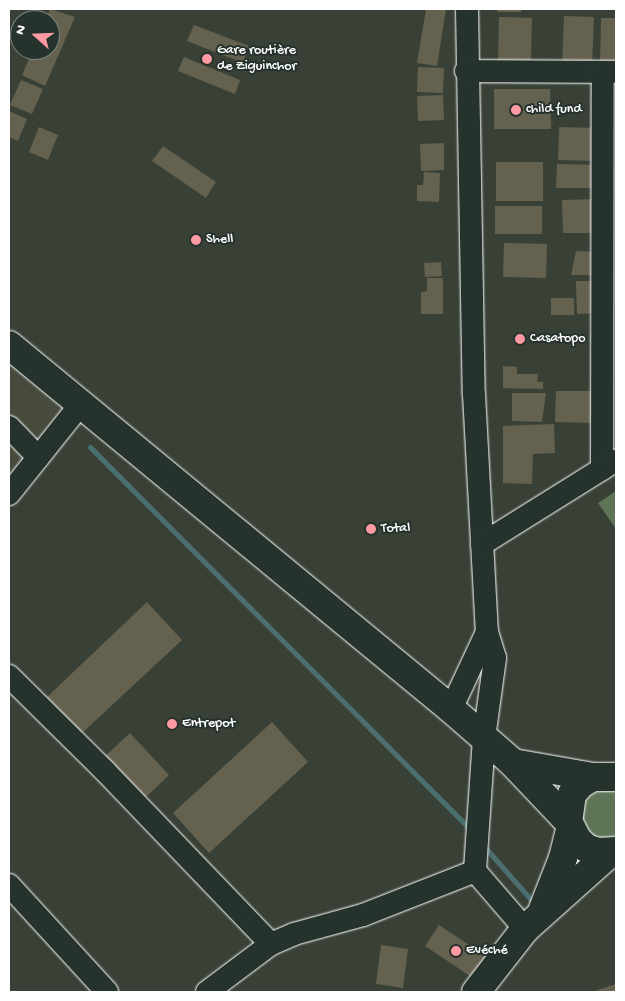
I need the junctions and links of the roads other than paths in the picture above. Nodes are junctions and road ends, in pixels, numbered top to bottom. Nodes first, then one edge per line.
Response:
1 (467, 9) edge
2 (466, 71) junction
3 (610, 72) edge
4 (567, 73) junction
5 (603, 105) junction
6 (610, 322) edge
7 (9, 345) edge
8 (80, 405) junction
9 (9, 427) edge
10 (38, 457) junction
11 (609, 464) edge
12 (9, 494) edge
13 (482, 544) junction
14 (487, 632) junction
15 (9, 676) edge
16 (451, 708) junction
17 (484, 738) junction
18 (512, 762) junction
19 (605, 777) edge
20 (569, 825) junction
21 (614, 854) edge
22 (475, 871) junction
23 (9, 885) edge
24 (533, 921) junction
25 (270, 944) junction
26 (107, 992) edge
27 (207, 992) edge
28 (476, 992) edge

1 - 2 street
2 - 4 street
2 - 13 street
3 - 4 street
3 - 5 street
4 - 5 street
5 - 6 street
6 - 11 street
7 - 8 main road
8 - 10 street
8 - 16 main road
9 - 10 street
10 - 12 street
11 - 13 street
13 - 14 street
14 - 16 street
14 - 17 street
15 - 25 street
16 - 17 main road
17 - 18 main road
17 - 22 street
18 - 19 main road
18 - 20 main road
19 - 20 main road
20 - 21 main road
20 - 24 main road
21 - 24 main road
22 - 24 street
22 - 25 street
23 - 26 street
24 - 28 main road
25 - 27 street

